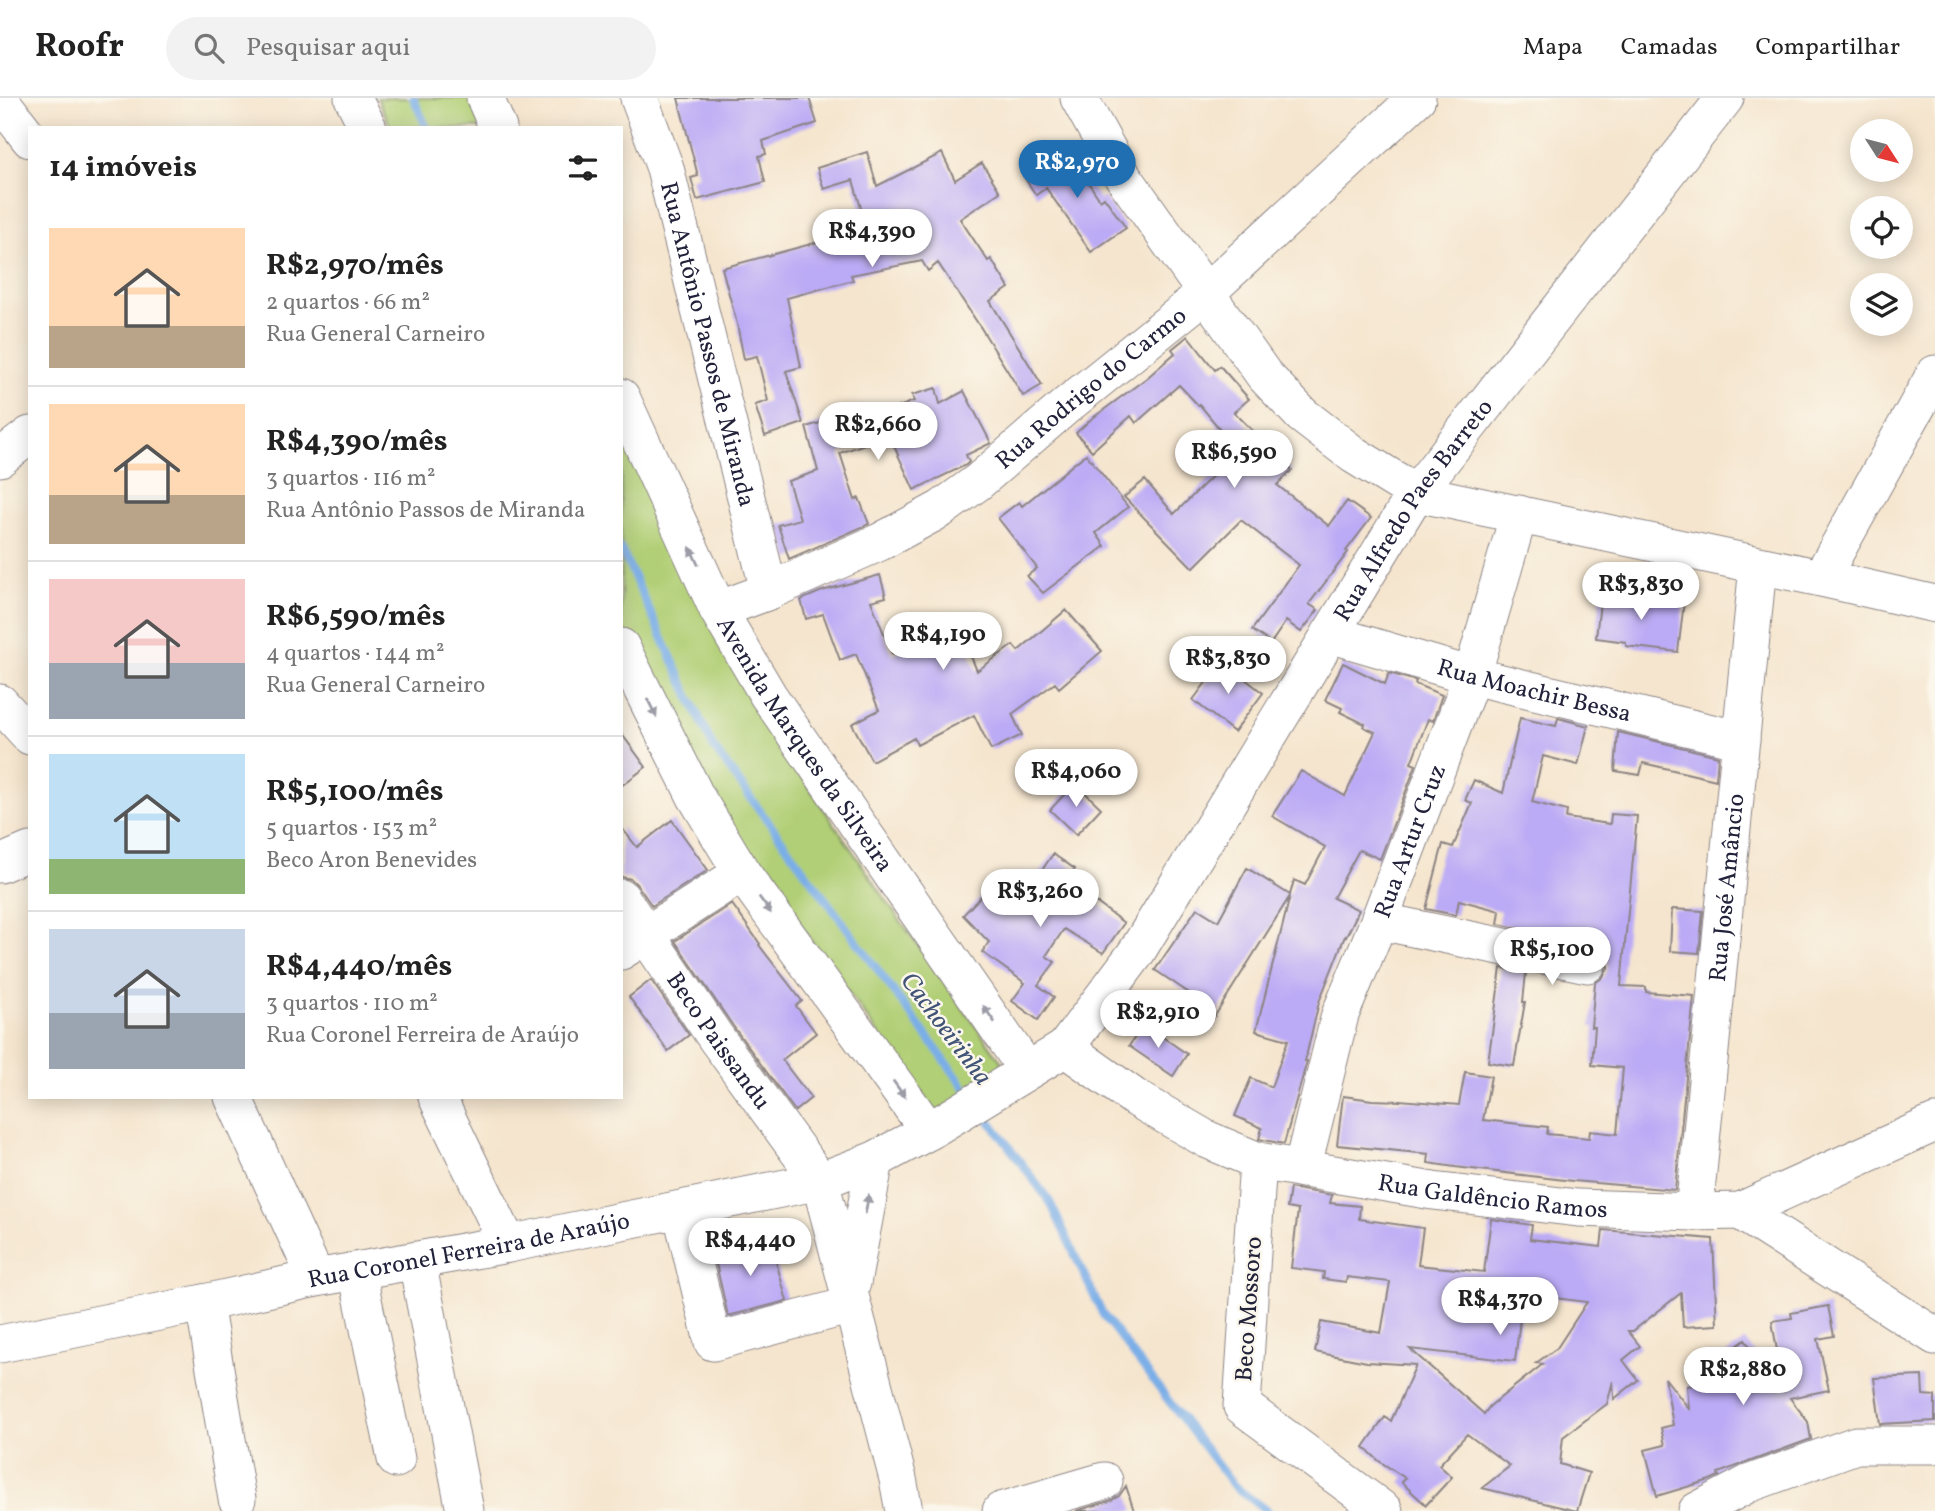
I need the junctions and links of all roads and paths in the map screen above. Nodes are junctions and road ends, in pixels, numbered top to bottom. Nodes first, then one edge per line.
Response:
1 (353, 98) edge
2 (485, 98) edge
3 (639, 98) edge
4 (1079, 98) edge
5 (1417, 98) edge
6 (1725, 98) edge
7 (0, 100) edge
8 (367, 126) edge
9 (497, 126) edge
10 (28, 136) edge
11 (1205, 294) junction
12 (1935, 374) edge
13 (623, 401) edge
14 (28, 437) edge
15 (0, 458) edge
16 (1416, 493) junction
17 (1518, 514) junction
18 (1758, 566) junction
19 (1821, 578) junction
20 (769, 591) junction
21 (1935, 604) edge
22 (718, 610) junction
23 (1331, 634) junction
24 (623, 651) edge
25 (1472, 676) junction
26 (0, 703) edge
27 (28, 734) edge
28 (1741, 740) junction
29 (28, 852) edge
30 (0, 864) edge
31 (742, 873) junction
32 (623, 905) edge
33 (1378, 921) junction
34 (634, 943) edge
35 (1587, 964) dead end
36 (1065, 1048) junction
37 (1021, 1074) junction
38 (234, 1099) edge
39 (439, 1099) edge
40 (1935, 1123) edge
41 (940, 1124) junction
42 (875, 1160) junction
43 (1258, 1161) junction
44 (1302, 1169) junction
45 (820, 1181) junction
46 (681, 1210) junction
47 (1694, 1212) junction
48 (1740, 1212) junction
49 (508, 1244) junction
50 (417, 1261) junction
51 (357, 1271) junction
52 (316, 1278) junction
53 (851, 1300) junction
54 (204, 1303) junction
55 (1935, 1336) edge
56 (0, 1344) edge
57 (1935, 1445) edge
58 (396, 1459) dead end
59 (1104, 1481) dead end
60 (237, 1499) dead end
61 (465, 1511) edge
62 (904, 1511) edge
63 (1001, 1511) edge
64 (1384, 1511) edge
65 (1697, 1511) edge

1 - 8 street
2 - 9 street
3 - 20 street, Rua Antônio Passos de Miranda
4 - 11 street
5 - 11 street, Rua Rodrigo do Carmo
6 - 16 street, Rua Alfredo Paes Barreto
7 - 10 street
11 - 16 street
11 - 20 street, Rua Rodrigo do Carmo
12 - 19 street
22 -> 13 street, Avenida Marques da Silveira
14 - 15 street
16 - 17 street
16 - 23 street, Rua Alfredo Paes Barreto
17 - 18 street
17 - 25 street, Rua Artur Cruz
18 - 19 street
18 - 28 street, Rua José Amâncio
19 - 21 street
20 - 22 street, Rua Rodrigo do Carmo
37 -> 22 street, Avenida Marques da Silveira
23 - 25 street, Rua Moachir Bessa
23 - 36 street, Rua Alfredo Paes Barreto
24 -> 31 street
25 - 28 street, Rua Moachir Bessa
25 - 33 street, Rua Artur Cruz
26 - 27 street
28 - 47 street, Rua José Amâncio
29 - 30 street
31 - 34 street
31 -> 41 street
32 - 34 street, Beco Paissandu
33 - 35 street
33 - 44 street, Rua Artur Cruz
34 - 45 street, Beco Paissandu
36 - 37 street, Rua Alfredo Paes Barreto
36 - 43 street, Rua Galdêncio Ramos
37 - 41 street, Rua Alfredo Paes Barreto
38 - 52 street
39 - 49 street
40 - 48 street, Rua Galdêncio Ramos
41 - 42 street, Rua Coronel Ferreira de Araújo
42 - 45 street, Rua Coronel Ferreira de Araújo
53 -> 42 street
43 - 44 street, Rua Galdêncio Ramos
43 - 64 street, Beco Mossoro
44 - 47 street, Rua Galdêncio Ramos
45 - 46 street, Rua Coronel Ferreira de Araújo
45 - 53 street
46 - 49 street, Rua Coronel Ferreira de Araújo
46 - 53 street
47 - 48 street, Rua Galdêncio Ramos
48 - 55 street
49 - 50 street, Rua Coronel Ferreira de Araújo
50 - 51 street, Rua Coronel Ferreira de Araújo
50 - 61 street
51 - 52 street, Rua Coronel Ferreira de Araújo
51 - 58 street
52 - 54 street, Rua Coronel Ferreira de Araújo
53 - 62 street
54 - 56 street, Rua Coronel Ferreira de Araújo
54 - 60 street
57 - 65 street
59 - 63 street

